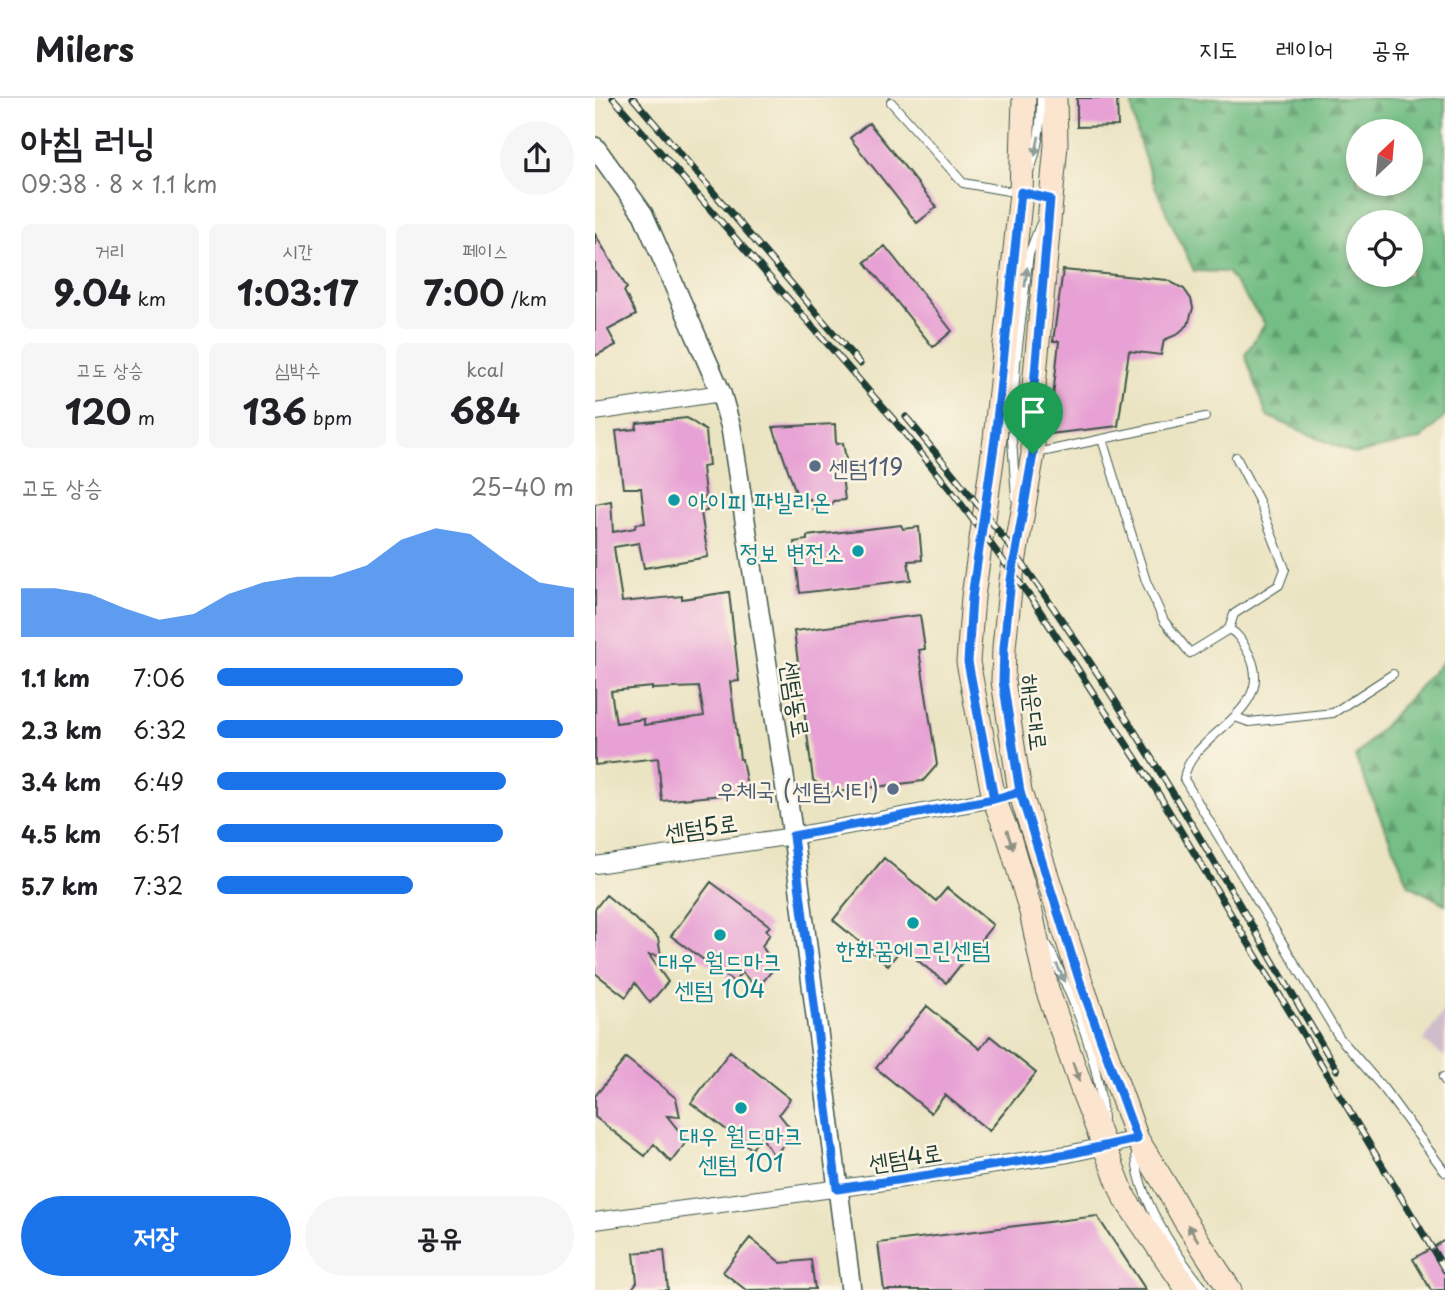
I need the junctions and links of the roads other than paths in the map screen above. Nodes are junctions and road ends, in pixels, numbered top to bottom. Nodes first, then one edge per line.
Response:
1 (1024, 98) edge
2 (1041, 98) edge
3 (1055, 98) edge
4 (891, 102) dead end
5 (595, 147) edge
6 (1021, 192) junction
7 (1050, 199) junction
8 (721, 393) junction
9 (595, 412) edge
10 (1205, 417) dead end
11 (1103, 439) junction
12 (1033, 454) junction
13 (1236, 457) dead end
14 (1018, 541) junction
15 (1229, 629) junction
16 (1393, 674) dead end
17 (1235, 717) junction
18 (1020, 792) junction
19 (994, 799) junction
20 (793, 836) junction
21 (595, 865) edge
22 (1137, 1139) junction
23 (1104, 1147) junction
24 (1445, 1172) edge
25 (837, 1189) junction
26 (595, 1221) edge
27 (851, 1290) edge
28 (1188, 1290) edge
29 (1205, 1290) edge
30 (1230, 1290) edge

1 - 6 main road
2 -> 6 lane
3 - 7 main road, 해운대로
4 - 6 lane
5 - 8 street, 센텀동로
6 - 7 lane
6 - 19 main road
7 - 12 main road, 해운대로
14 -> 7 lane
8 - 9 street
8 - 20 street, 센텀동로
10 - 11 lane
11 - 12 lane
11 - 15 lane
12 - 14 main road, 해운대로
13 - 15 lane
14 - 18 main road, 해운대로
15 - 17 lane
16 - 17 lane
17 - 24 lane
18 - 19 street, 센텀5로
22 -> 18 main road, 해운대로
19 - 20 street, 센텀5로
19 -> 23 main road
20 - 21 street, 센텀5로
20 - 25 street, 센텀동로
22 - 23 street, 센텀4로
22 - 29 lane
30 -> 22 main road, 해운대로
23 - 25 street, 센텀4로
23 - 28 main road
25 - 26 street, 센텀4로
25 - 27 street, 센텀동로

